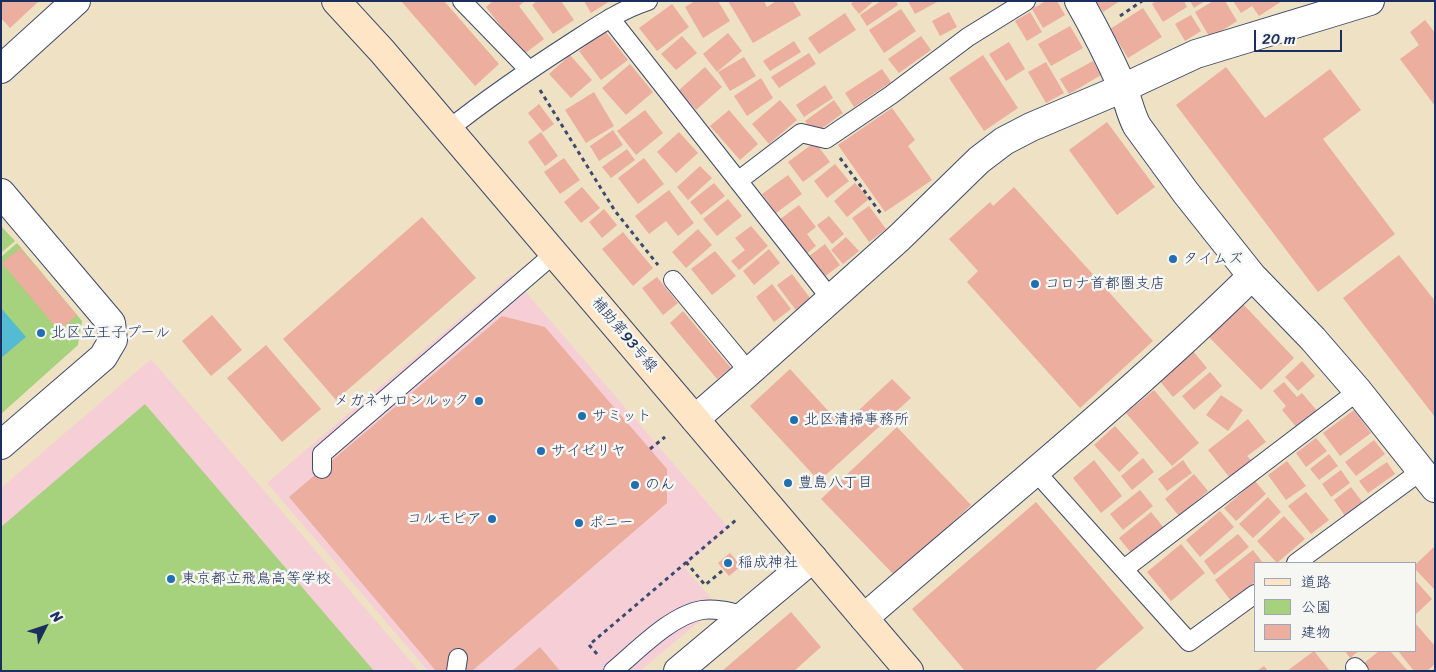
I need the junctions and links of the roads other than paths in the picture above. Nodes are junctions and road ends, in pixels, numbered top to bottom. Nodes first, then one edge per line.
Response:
1 (76, 1) edge
2 (336, 1) edge
3 (462, 1) edge
4 (1026, 1) edge
5 (1080, 1) edge
6 (1370, 1) edge
7 (644, 2) edge
8 (610, 18) junction
9 (1, 69) edge
10 (528, 70) junction
11 (1123, 88) junction
12 (449, 129) junction
13 (738, 181) junction
14 (1, 193) edge
15 (555, 253) junction
16 (1252, 276) junction
17 (673, 280) road end
18 (831, 299) junction
19 (749, 372) junction
20 (1358, 391) junction
21 (695, 418) junction
22 (1, 445) edge
23 (322, 468) dead end
24 (1036, 472) junction
25 (1428, 480) edge
26 (813, 558) junction
27 (1298, 562) edge
28 (1124, 570) junction
29 (1254, 595) edge
30 (744, 615) junction
31 (864, 618) junction
32 (613, 671) edge
33 (678, 671) edge
34 (909, 671) edge

1 - 9 street
2 - 12 street, 補助第93号線
3 - 10 lane
4 - 13 lane
5 - 11 street
6 - 11 street
7 - 8 lane
8 - 10 lane
8 - 13 lane
10 - 12 lane
11 - 16 street
11 - 18 street
12 - 15 street, 補助第93号線
13 - 18 lane
14 - 22 street
15 - 21 street, 補助第93号線
15 - 23 lane
16 - 20 street
16 - 24 street
17 - 19 lane
18 - 19 street
19 - 21 street
20 - 25 street
20 - 28 lane
21 - 26 street, 補助第93号線
24 - 28 lane
24 - 31 street
25 - 27 lane
26 - 30 street
26 - 31 street, 補助第93号線
28 - 29 lane
30 - 32 lane
30 - 33 street
31 - 34 street, 補助第93号線

